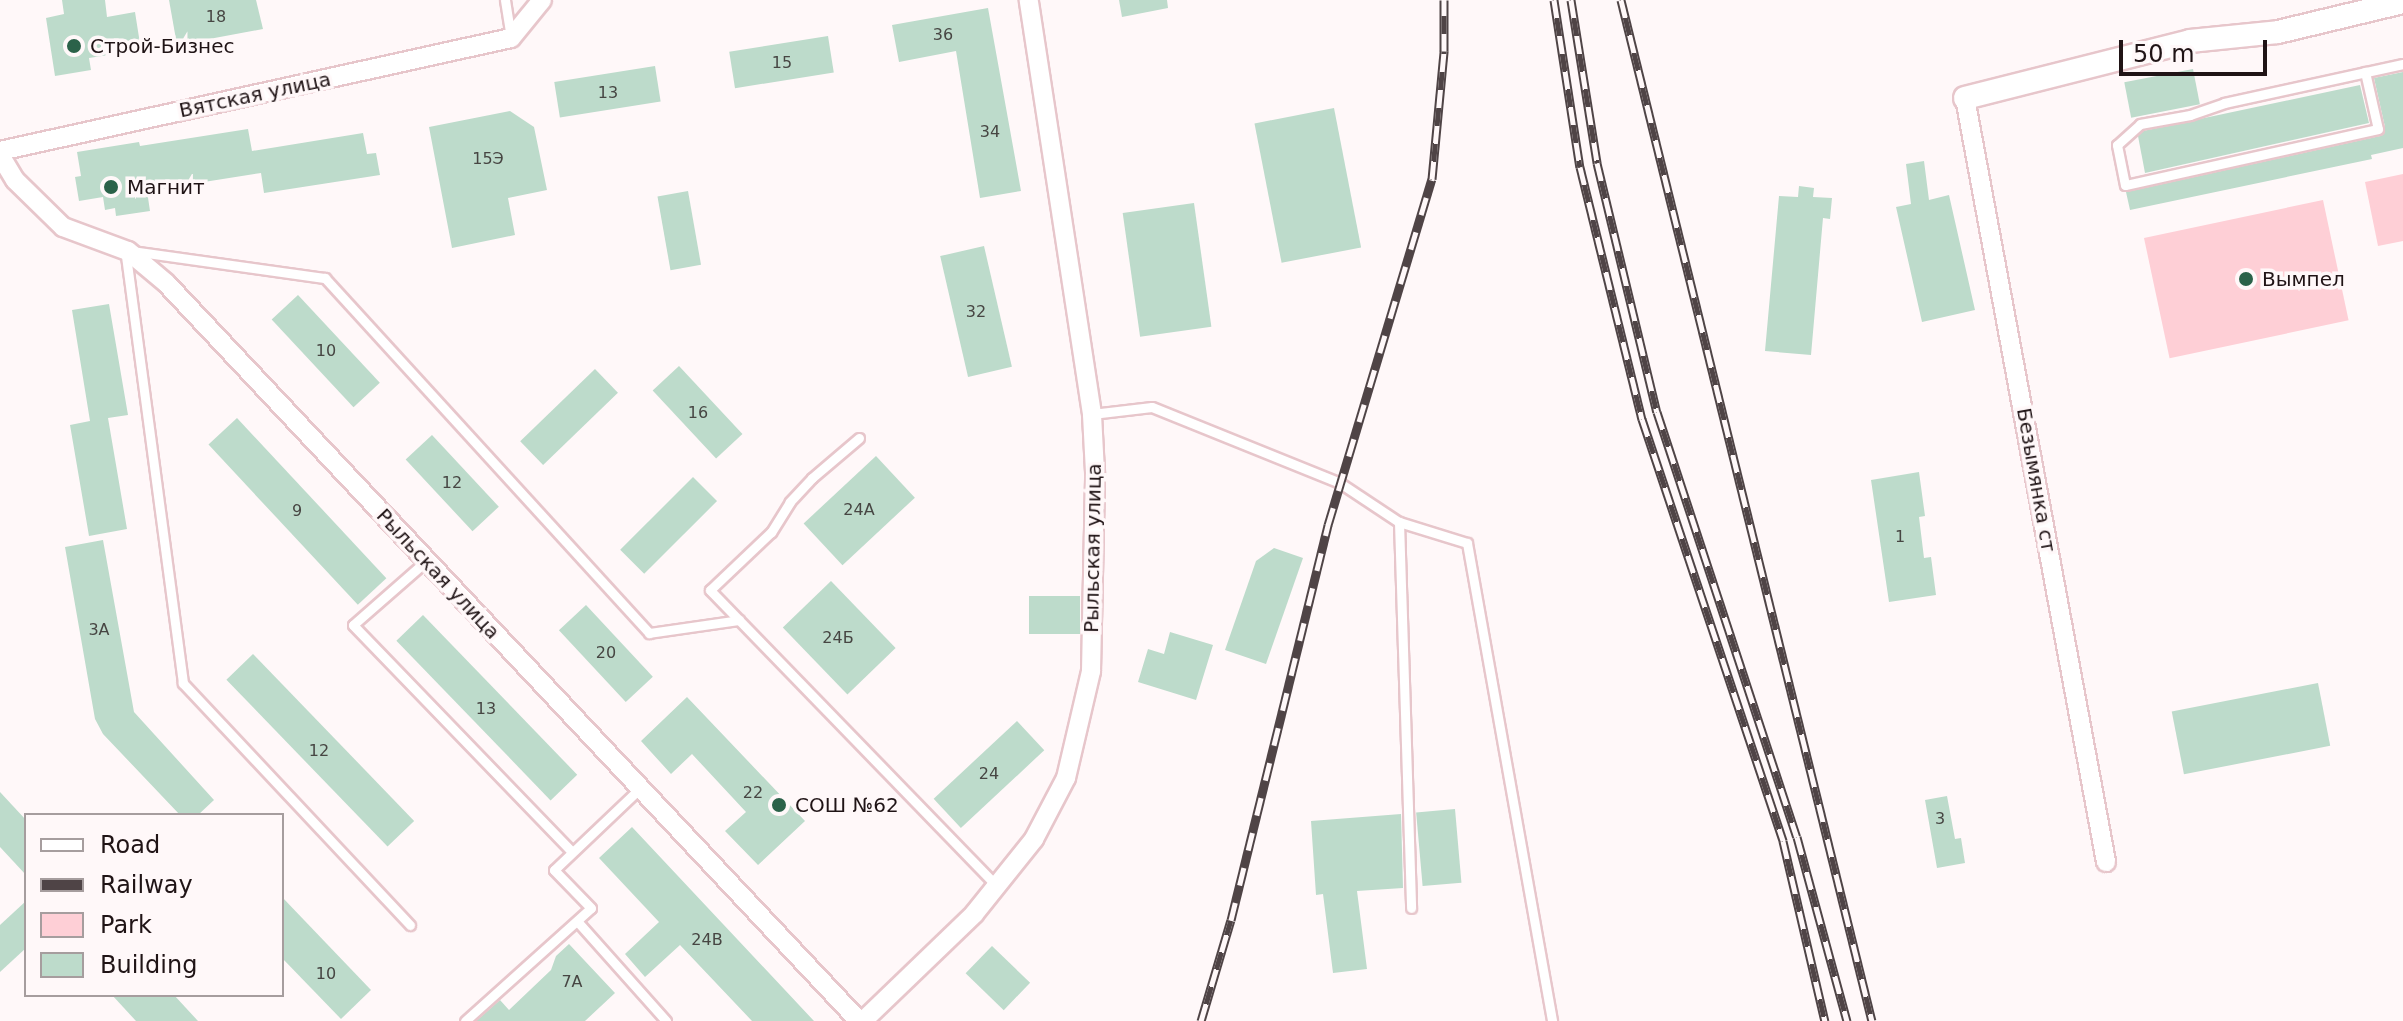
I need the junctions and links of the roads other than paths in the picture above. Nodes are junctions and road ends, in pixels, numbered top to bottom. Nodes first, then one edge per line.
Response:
1 (505, 0) edge
2 (542, 0) edge
3 (1029, 0) edge
4 (2403, 2) edge
5 (511, 38) junction
6 (2403, 64) edge
7 (2365, 72) junction
8 (1965, 98) joint
9 (0, 153) edge
10 (125, 250) junction
11 (1092, 414) junction
12 (859, 438) dead end
13 (1399, 522) junction
14 (426, 561) junction
15 (739, 620) junction
16 (640, 788) junction
17 (572, 852) junction
18 (2106, 862) dead end
19 (997, 886) junction
20 (1411, 908) dead end
21 (577, 921) junction
22 (410, 925) dead end
23 (465, 1021) edge
24 (666, 1021) edge
25 (861, 1021) edge
26 (1552, 1021) edge

1 - 5 lane
2 - 5 street
3 - 11 street, Рыльская улица
4 - 8 street
5 - 9 street, Вятская улица
6 - 7 lane
7 - 7 lane
8 - 18 street, Безымянка ст
9 - 10 street, Рыльская улица
10 - 14 street, Рыльская улица
10 - 15 lane
10 - 22 lane
11 - 13 lane
11 - 19 street, Рыльская улица
12 - 15 lane
13 - 20 lane
13 - 26 lane
14 - 16 street, Рыльская улица
14 - 17 lane
15 - 19 lane
16 - 17 lane
16 - 25 street, Рыльская улица
17 - 21 lane
19 - 25 street, Рыльская улица
21 - 23 lane
21 - 24 lane

